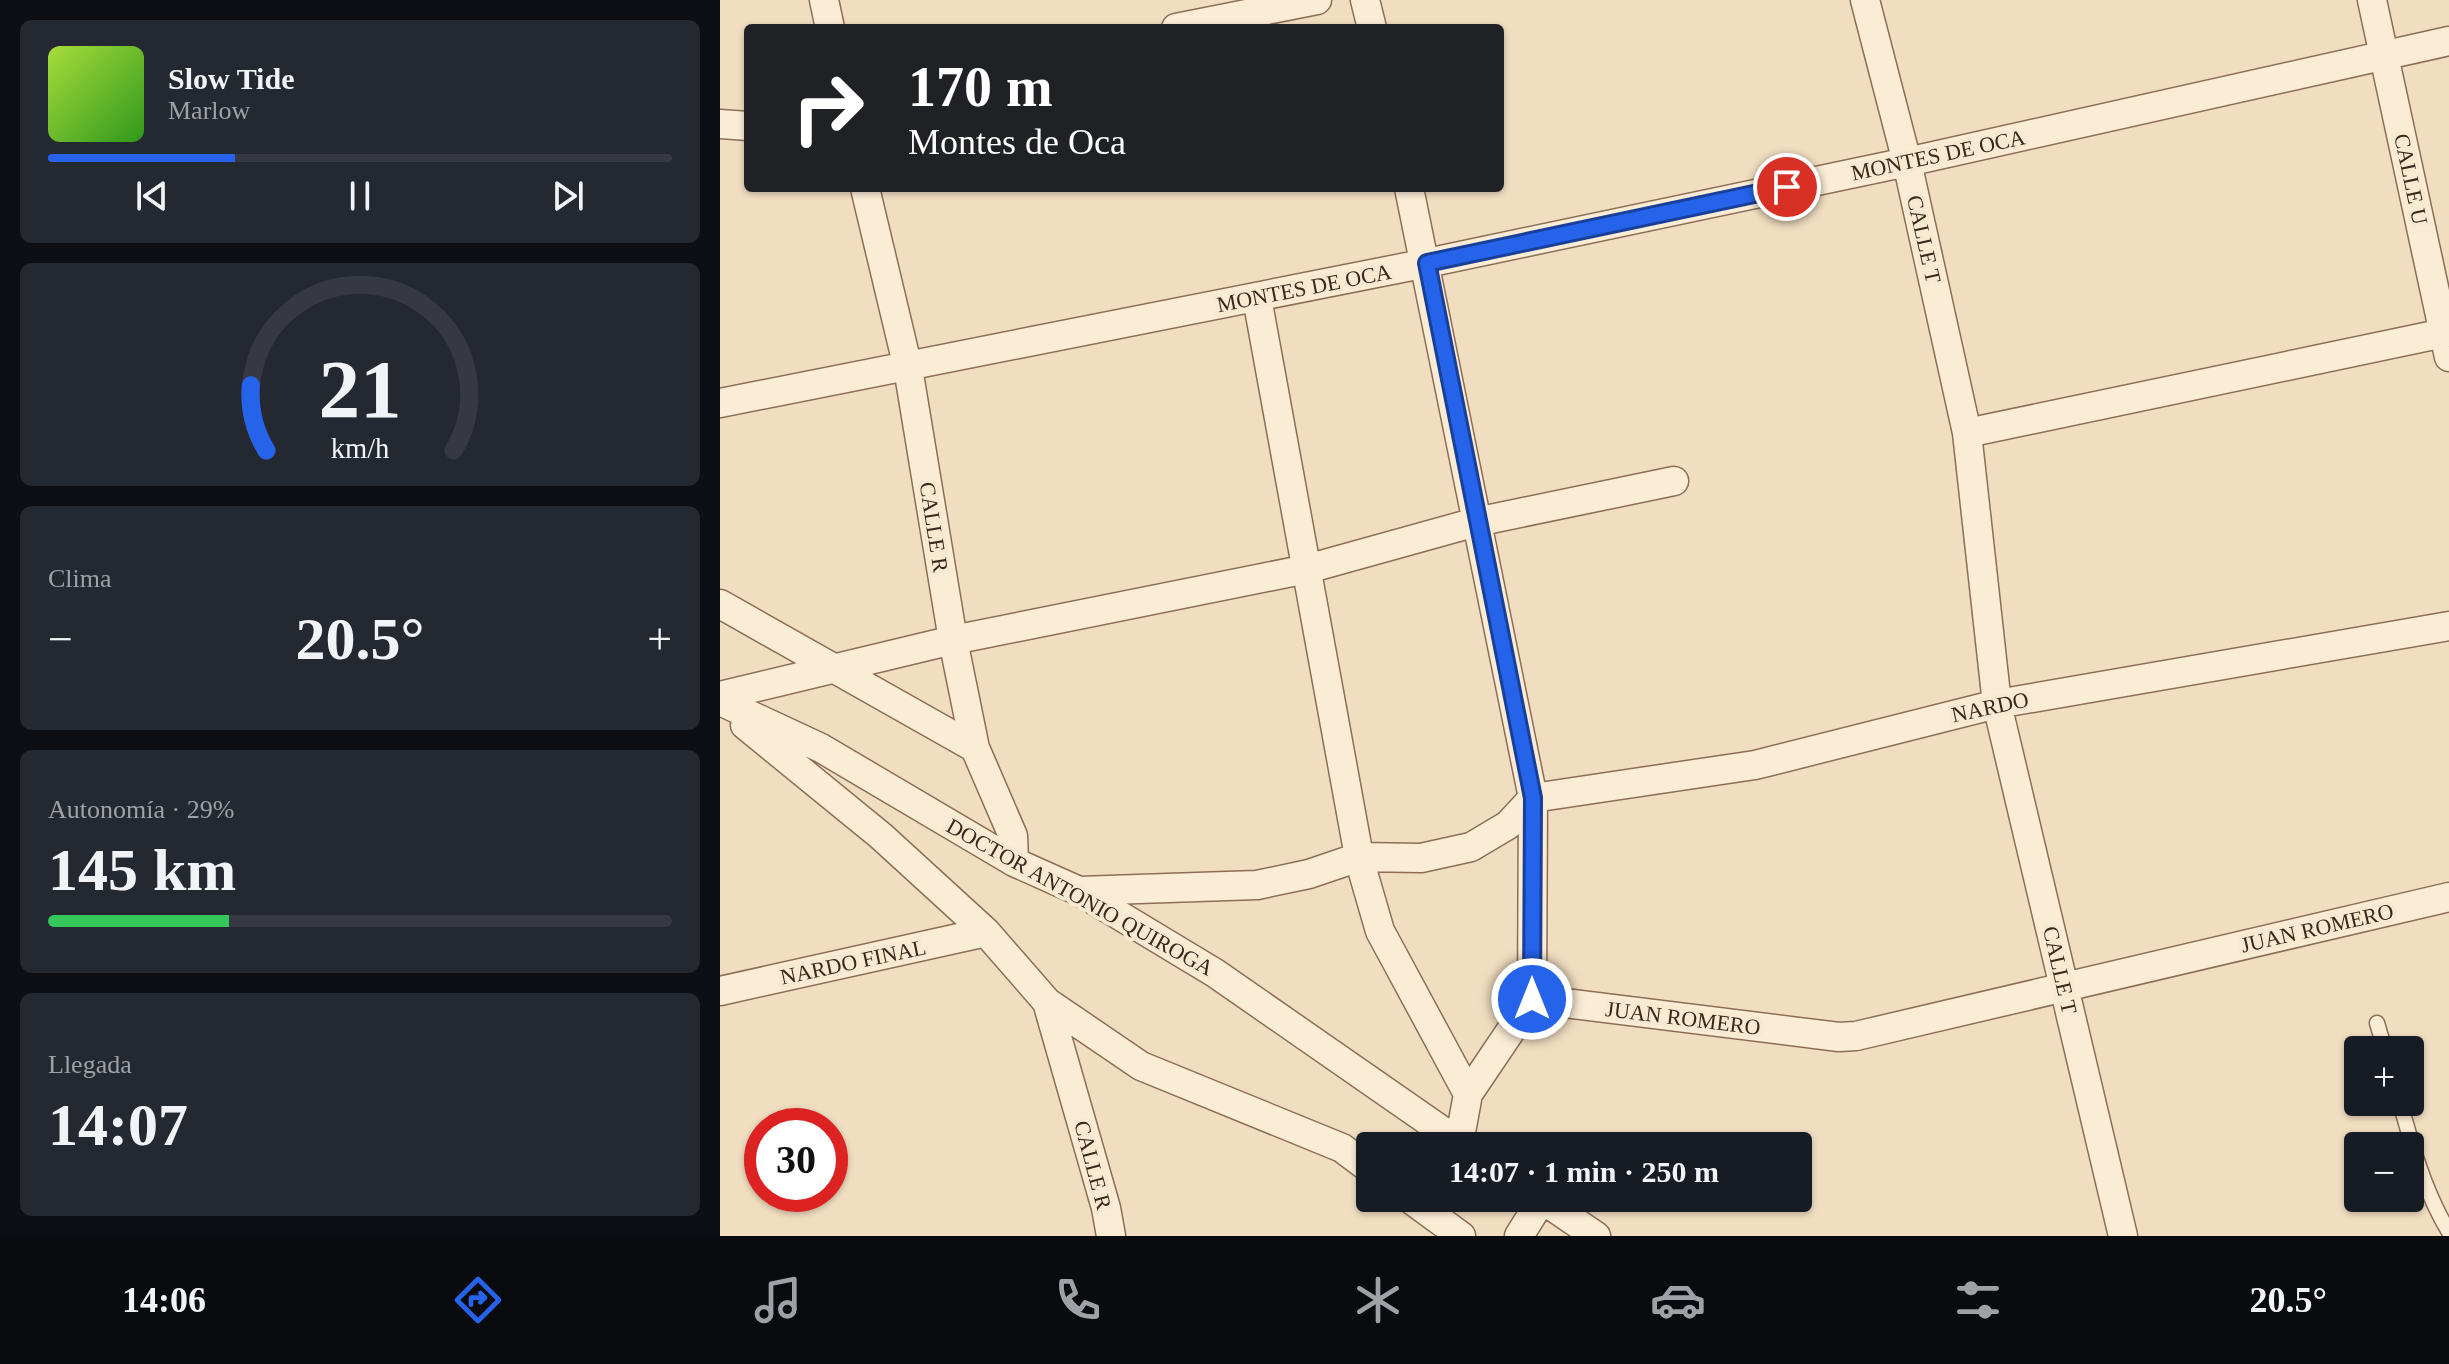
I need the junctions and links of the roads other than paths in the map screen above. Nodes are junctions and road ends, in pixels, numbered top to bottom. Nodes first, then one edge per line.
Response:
1 (824, 0) edge
2 (1317, 0) edge
3 (1365, 0) edge
4 (1865, 0) edge
5 (2372, 0) edge
6 (829, 24) edge
7 (1196, 24) edge
8 (1371, 24) edge
9 (2449, 41) edge
10 (2384, 55) junction
11 (720, 124) edge
12 (744, 126) edge
13 (1907, 162) junction
14 (866, 192) edge
15 (1410, 192) edge
16 (1427, 263) junction
17 (1257, 298) junction
18 (2447, 341) edge
19 (908, 368) junction
20 (720, 403) edge
21 (1967, 433) junction
22 (1674, 481) dead end
23 (1476, 522) junction
24 (1307, 569) junction
25 (720, 604) edge
26 (2449, 626) edge
27 (953, 640) junction
28 (836, 669) junction
29 (720, 700) edge
30 (1997, 704) junction
31 (975, 748) junction
32 (1533, 798) junction
33 (1359, 857) junction
34 (1014, 862) junction
35 (1079, 891) junction
36 (2449, 897) edge
37 (986, 932) junction
38 (2064, 988) junction
39 (720, 991) edge
40 (1532, 999) junction
41 (1047, 1002) junction
42 (2377, 1023) dead end
43 (2381, 1036) edge
44 (1468, 1094) junction
45 (2404, 1116) edge
46 (1445, 1132) edge
47 (1463, 1132) edge
48 (1356, 1158) edge
49 (1428, 1212) edge
50 (1533, 1212) edge
51 (1560, 1212) edge
52 (2449, 1232) edge
53 (1111, 1236) edge
54 (1461, 1236) edge
55 (1519, 1236) edge
56 (1596, 1236) edge
57 (2123, 1236) edge

1 - 6 street
2 - 7 street
3 - 8 street
4 - 13 street, CALLE T
5 - 10 street, CALLE U
9 - 10 street, MONTES DE OCA
10 - 13 street, MONTES DE OCA
10 - 18 street, CALLE U
11 - 12 street
13 - 16 street, MONTES DE OCA
13 - 21 street, CALLE T
14 - 19 street, CALLE R
15 - 16 street
16 - 17 street, MONTES DE OCA
16 - 23 street
17 - 19 street, MONTES DE OCA
17 - 24 street
18 - 21 street
19 - 20 street, MONTES DE OCA
19 - 27 street, CALLE R
21 - 30 street, CALLE T
22 - 23 street
23 - 24 street
23 - 32 street
24 - 27 street
24 - 33 street
25 - 28 street
26 - 30 street, NARDO
27 - 28 street
27 - 31 street, CALLE R
28 - 29 street
28 - 31 street
29 - 34 street, DOCTOR ANTONIO QUIROGA
29 - 37 street
30 - 32 street, NARDO
30 - 38 street, CALLE T
31 - 34 street, CALLE R
32 - 33 street
32 - 40 street
33 - 35 street
33 - 44 street
34 - 35 street, DOCTOR ANTONIO QUIROGA
35 - 46 street, DOCTOR ANTONIO QUIROGA
36 - 38 street, JUAN ROMERO
37 - 39 street, NARDO FINAL
37 - 41 street
38 - 40 street, JUAN ROMERO
38 - 57 street, CALLE T
40 - 44 street
41 - 48 street
41 - 53 street, CALLE R
42 - 43 lane
44 - 47 street
45 - 52 lane
49 - 54 street
50 - 55 street
51 - 56 street

